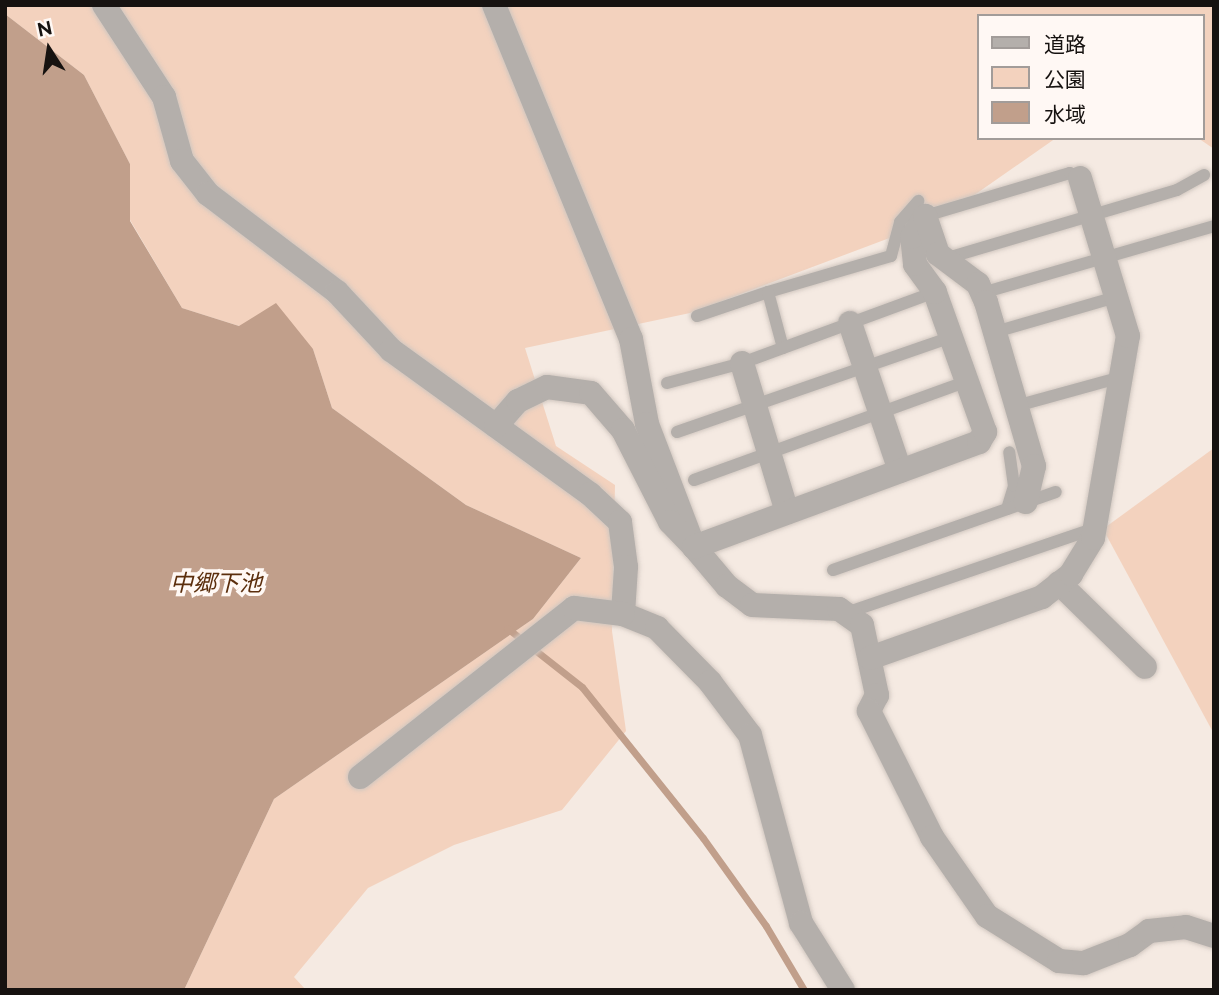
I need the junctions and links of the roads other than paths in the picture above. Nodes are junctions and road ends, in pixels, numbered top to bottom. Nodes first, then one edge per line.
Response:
1 (104, 5) edge
2 (494, 5) edge
3 (1204, 175) dead end
4 (1080, 178) joint
5 (922, 209) junction
6 (1091, 215) junction
7 (1214, 226) edge
8 (943, 259) junction
9 (1104, 259) junction
10 (768, 292) junction
11 (935, 292) junction
12 (982, 293) junction
13 (1116, 297) junction
14 (696, 316) dead end
15 (850, 323) junction
16 (995, 332) junction
17 (951, 337) junction
18 (783, 348) junction
19 (742, 363) junction
20 (865, 368) junction
21 (1121, 377) junction
22 (967, 381) junction
23 (667, 383) dead end
24 (754, 405) junction
25 (1016, 406) junction
26 (880, 412) junction
27 (496, 426) junction
28 (677, 432) dead end
29 (1009, 452) dead end
30 (769, 453) junction
31 (900, 471) junction
32 (694, 480) dead end
33 (1056, 492) dead end
34 (1016, 506) junction
35 (787, 512) junction
36 (1095, 528) junction
37 (694, 547) junction
38 (833, 570) dead end
39 (1059, 583) junction
40 (623, 614) junction
41 (846, 614) junction
42 (870, 658) junction
43 (1145, 667) dead end
44 (360, 777) dead end
45 (1214, 936) edge
46 (843, 990) edge

1 - 27 street
2 - 37 street
3 - 6 lane
4 - 5 lane
4 - 6 street
5 - 8 street
5 - 10 lane
5 - 11 street
6 - 8 lane
6 - 9 street
7 - 9 lane
8 - 12 street
9 - 12 lane
9 - 13 street
10 - 14 lane
10 - 18 lane
11 - 15 lane
11 - 17 street
12 - 16 street
13 - 16 lane
13 - 21 street
15 - 18 lane
15 - 20 street
16 - 25 street
17 - 20 lane
17 - 22 street
18 - 19 lane
19 - 23 lane
19 - 24 street
20 - 24 lane
20 - 26 street
21 - 25 lane
21 - 36 street
22 - 26 lane
22 - 31 street
24 - 28 lane
24 - 30 street
25 - 34 street
26 - 30 lane
26 - 31 street
27 - 37 street
27 - 40 street
29 - 34 lane
30 - 32 lane
30 - 35 street
31 - 35 street
33 - 34 lane
34 - 38 lane
35 - 37 street
36 - 39 street
36 - 41 lane
37 - 41 street
39 - 42 street
39 - 43 street
40 - 44 street
40 - 46 street
41 - 42 street
42 - 45 street

